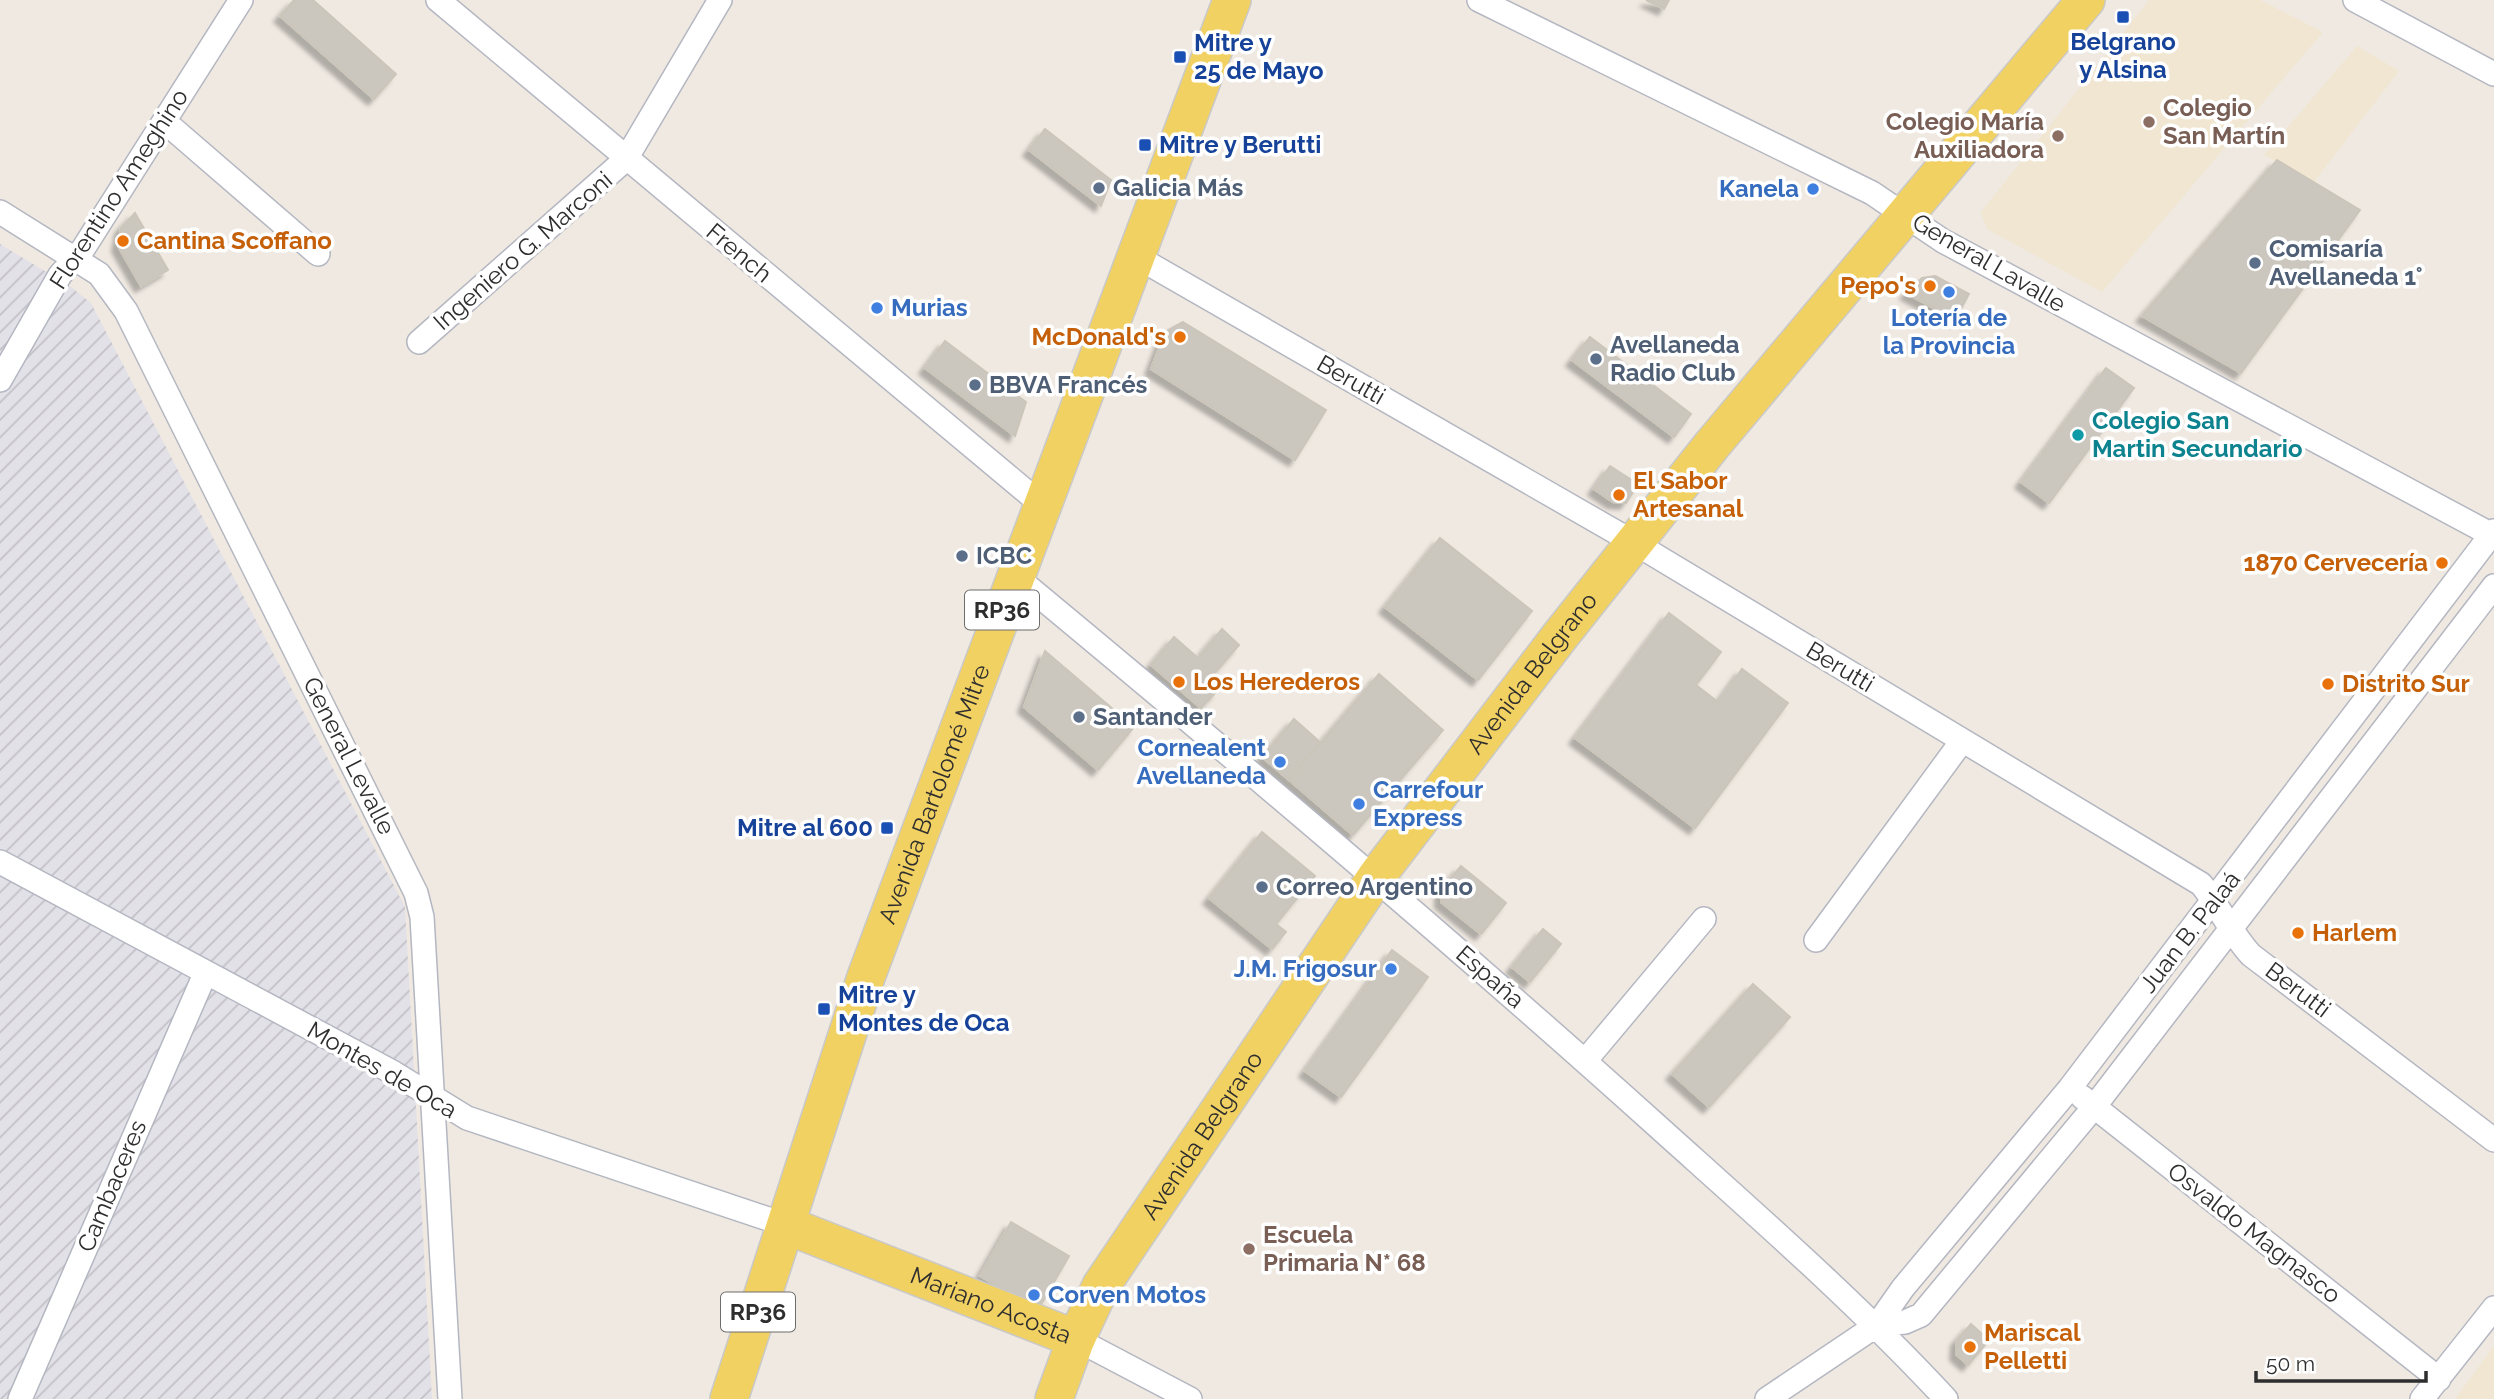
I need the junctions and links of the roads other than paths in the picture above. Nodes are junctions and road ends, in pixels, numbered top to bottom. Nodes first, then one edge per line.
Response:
1 (241, 0) edge
2 (438, 0) edge
3 (720, 0) edge
4 (1232, 0) edge
5 (1479, 0) edge
6 (2086, 0) edge
7 (2354, 0) edge
8 (2494, 74) edge
9 (164, 121) junction
10 (626, 159) junction
11 (0, 212) edge
12 (1905, 216) junction
13 (318, 254) dead end
14 (1137, 257) junction
15 (76, 258) junction
16 (419, 342) dead end
17 (0, 380) edge
18 (1041, 504) junction
19 (2493, 534) edge
20 (1633, 542) junction
21 (1014, 575) junction
22 (2494, 586) edge
23 (1962, 741) junction
24 (0, 862) edge
25 (1376, 877) junction
26 (2214, 901) junction
27 (1704, 919) dead end
28 (2229, 931) junction
29 (1816, 940) dead end
30 (205, 974) junction
31 (1585, 1061) junction
32 (2070, 1088) junction
33 (433, 1100) junction
34 (2094, 1107) junction
35 (2494, 1140) edge
36 (786, 1225) junction
37 (2494, 1308) edge
38 (1877, 1325) junction
39 (1076, 1339) junction
40 (2439, 1379) junction
41 (20, 1399) edge
42 (450, 1399) edge
43 (729, 1399) edge
44 (1054, 1399) edge
45 (1190, 1399) edge
46 (1767, 1399) edge
47 (1946, 1399) edge
48 (2422, 1399) edge

1 - 9 street, Florentino Ameghino
2 - 10 street, French
3 - 10 street, Ingeniero G. Marconi
4 - 14 main road, Avenida Bartolomé Mitre / RP36
5 - 12 street, General Lavalle
6 - 12 main road, Avenida Belgrano
7 - 8 street
9 - 13 street
9 - 15 street, Florentino Ameghino
10 - 16 street, Ingeniero G. Marconi
10 - 18 street, French
11 - 15 street, General Levalle
12 - 19 street, General Lavalle
12 - 20 main road, Avenida Belgrano
14 - 18 main road, Avenida Bartolomé Mitre / RP36
14 - 20 street, Berutti
15 - 17 street, Florentino Ameghino
15 - 33 street, General Levalle
18 - 21 main road, Avenida Bartolomé Mitre / RP36
19 - 26 street, Juan B. Palaá
20 - 23 street, Berutti
20 - 25 main road, Avenida Belgrano
21 - 25 street, España
21 - 36 main road, Avenida Bartolomé Mitre / RP36
22 - 28 street, Juan B. Palaá
23 - 26 street, Berutti
23 - 29 street
24 - 30 street, Montes de Oca
25 - 31 street, España
25 - 39 main road, Avenida Belgrano
26 - 28 street, Berutti
26 - 32 street, Juan B. Palaá
27 - 31 street
28 - 34 street, Juan B. Palaá
28 - 35 street, Berutti
30 - 33 street, Montes de Oca
30 - 41 street, Cambaceres
31 - 38 street, España
32 - 34 street, Osvaldo Magnasco
32 - 38 street, Juan B. Palaá
33 - 36 street, Montes de Oca
33 - 42 street, General Levalle
34 - 38 street, Juan B. Palaá
34 - 40 street, Osvaldo Magnasco
36 - 39 main road, Mariano Acosta
36 - 43 main road, Avenida Bartolomé Mitre / RP36
37 - 40 street
38 - 46 street, Juan B. Palaá
38 - 47 street, España
39 - 44 main road, Avenida Belgrano
39 - 45 street, Mariano Acosta
40 - 48 street

